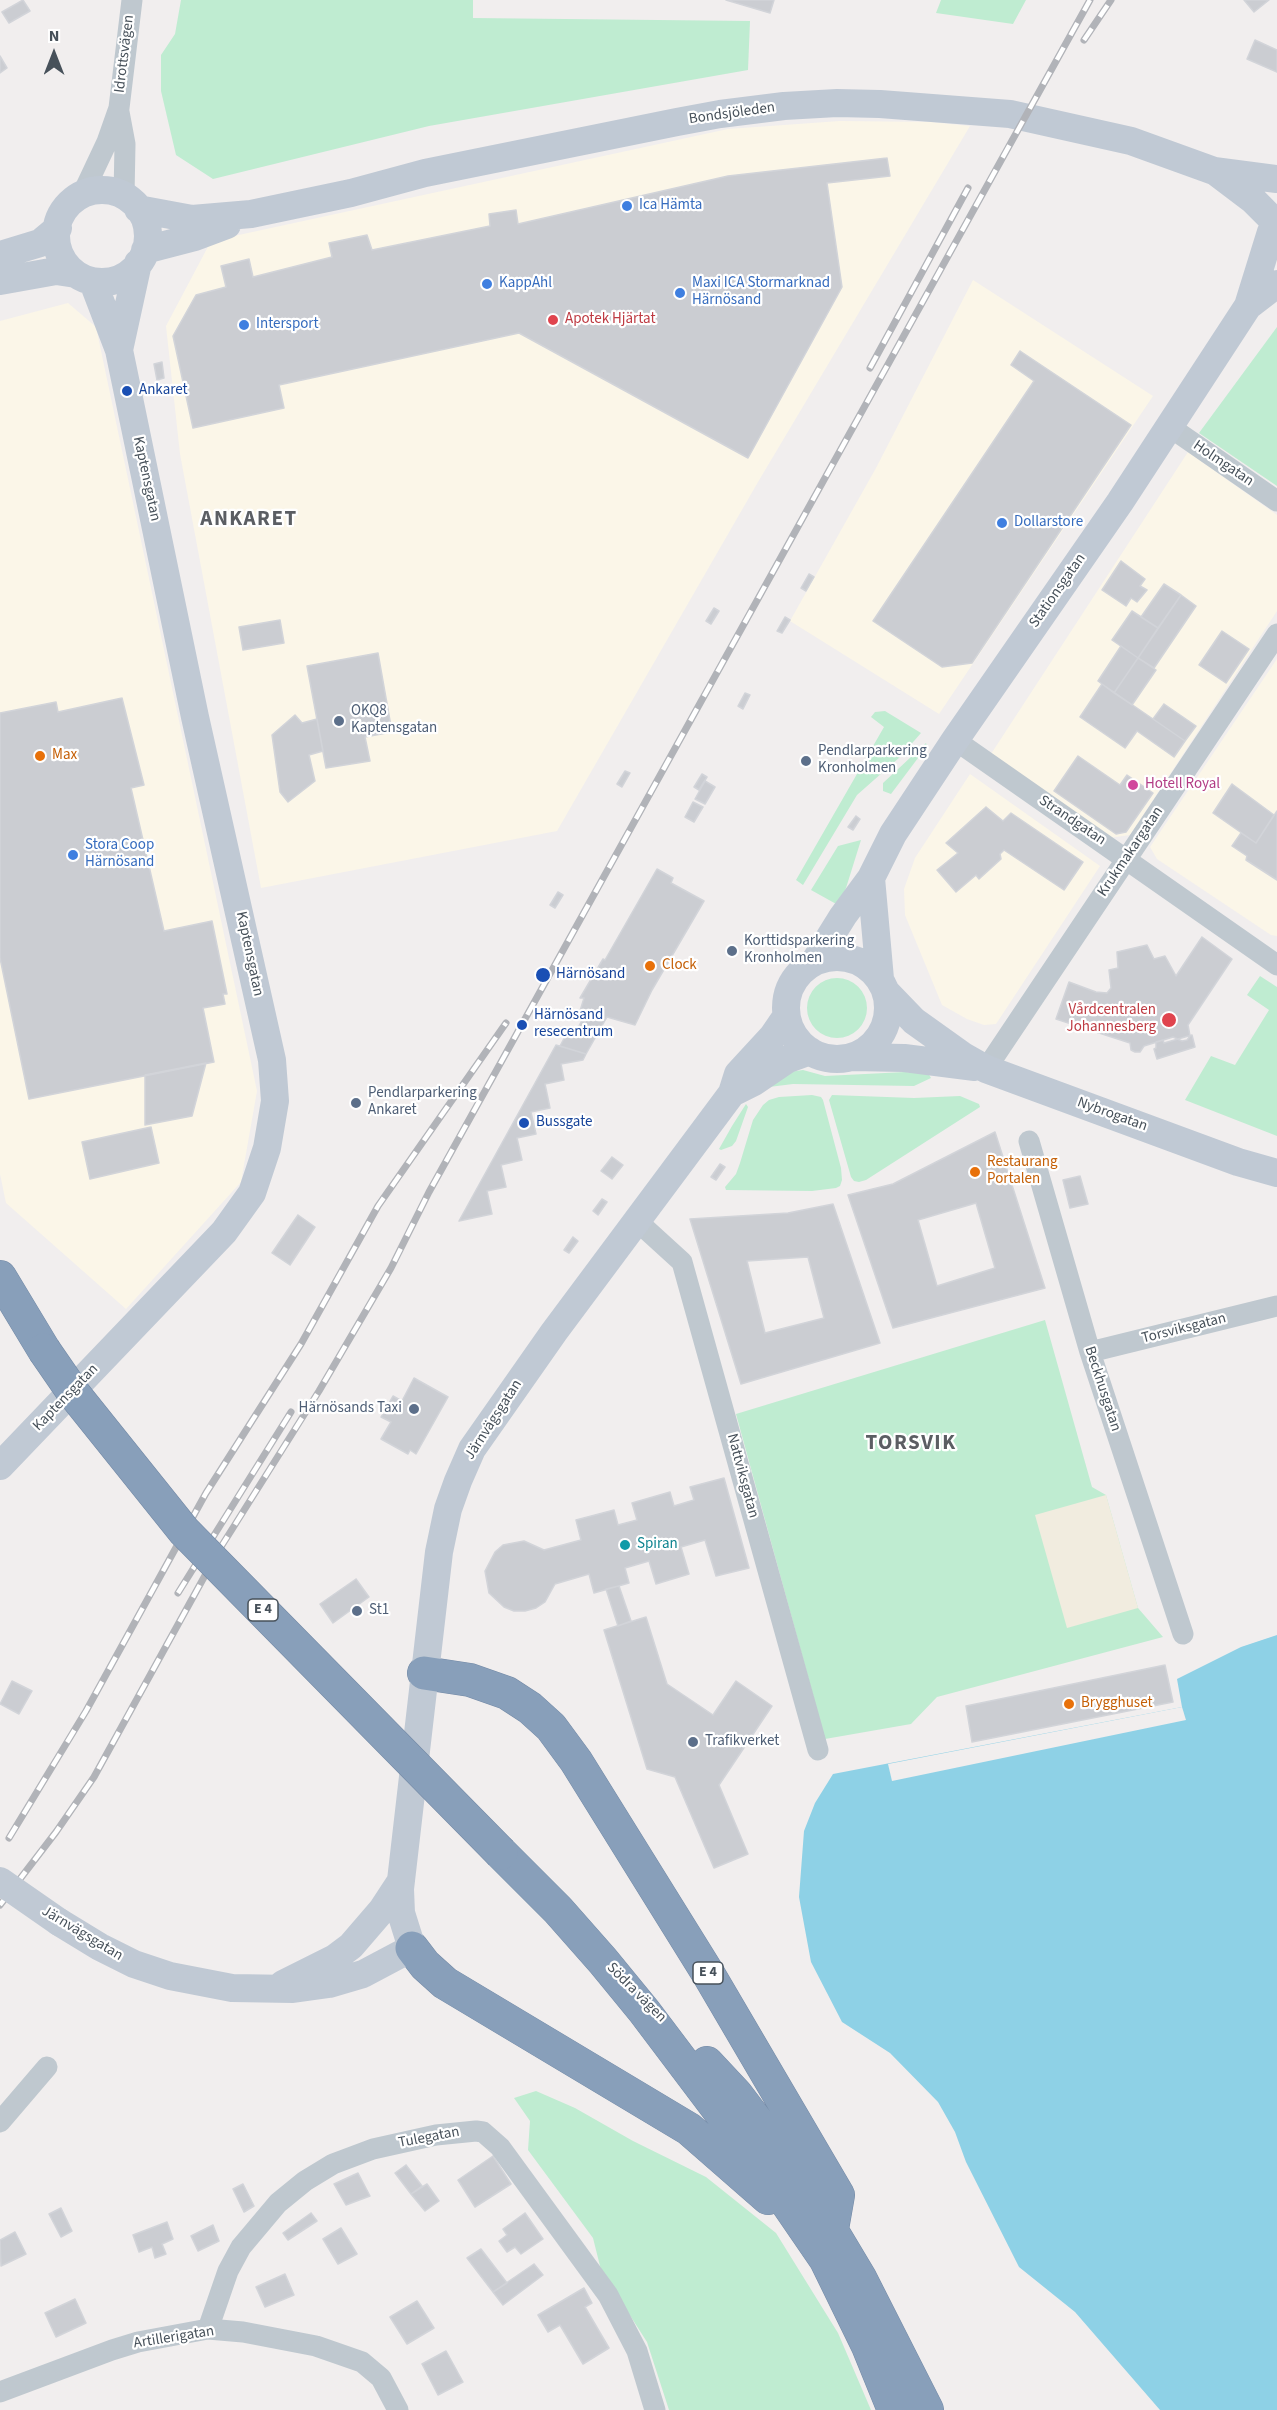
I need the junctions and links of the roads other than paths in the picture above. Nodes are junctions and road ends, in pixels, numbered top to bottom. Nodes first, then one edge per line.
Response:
1 (132, 0) edge
2 (119, 108) junction
3 (1214, 171) junction
4 (1277, 179) edge
5 (83, 193) junction
6 (131, 202) junction
7 (251, 214) junction
8 (1273, 221) edge
9 (58, 228) junction
10 (0, 255) edge
11 (141, 256) junction
12 (84, 278) junction
13 (0, 281) edge
14 (1277, 284) edge
15 (1248, 306) junction
16 (119, 351) junction
17 (1170, 427) junction
18 (1277, 501) edge
19 (1277, 634) edge
20 (955, 740) junction
21 (1127, 858) junction
22 (871, 878) junction
23 (815, 961) junction
24 (1277, 965) edge
25 (883, 986) junction
26 (786, 1017) junction
27 (810, 1051) junction
28 (853, 1057) junction
29 (986, 1069) junction
30 (732, 1093) junction
31 (1029, 1141) dead end
32 (1238, 1162) junction
33 (1277, 1173) edge
34 (1277, 1190) edge
35 (637, 1221) junction
36 (0, 1277) edge
37 (1277, 1306) edge
38 (1090, 1352) junction
39 (0, 1466) edge
40 (1183, 1634) dead end
41 (424, 1673) junction
42 (818, 1750) dead end
43 (0, 1881) edge
44 (400, 1881) junction
45 (412, 1948) junction
46 (603, 1961) junction
47 (276, 1989) junction
48 (47, 2067) dead end
49 (0, 2122) edge
50 (798, 2217) junction
51 (832, 2229) junction
52 (208, 2329) junction
53 (0, 2392) edge
54 (398, 2410) edge
55 (655, 2410) edge
56 (894, 2410) edge
57 (927, 2410) edge

1 - 2 street, Idrottsvägen
2 - 5 street, Idrottsvägen
2 - 6 street, Idrottsvägen
3 - 4 main road, Bondsjöleden
3 - 7 main road, Bondsjöleden
3 - 8 main road, Bondsjöleden
5 - 6 main road
5 - 9 main road
6 - 7 main road, Bondsjöleden
6 - 11 main road
7 - 11 main road, Bondsjöleden
8 - 15 main road, Stationsgatan
9 - 10 main road
9 - 12 main road
11 - 12 main road
11 - 16 main road, Kaptensgatan
12 - 13 main road
12 - 16 main road, Kaptensgatan
14 - 15 main road, Stationsgatan
15 - 17 main road, Stationsgatan
16 - 39 main road, Kaptensgatan
17 - 18 street, Holmgatan
17 - 20 main road, Stationsgatan
19 - 21 street, Krukmakargatan
20 - 21 street, Strandgatan
20 - 22 main road, Stationsgatan
21 - 24 street, Strandgatan
21 - 29 street, Krukmakargatan
22 - 23 main road, Stationsgatan
22 - 25 main road
23 - 25 main road
23 - 26 main road
25 - 28 main road
25 - 29 main road, Nybrogatan
26 - 27 main road
26 - 30 main road, Järnvägsgatan
27 - 28 main road
27 - 30 main road, Järnvägsgatan
28 - 29 main road, Nybrogatan
29 - 32 main road, Nybrogatan
30 - 35 main road, Järnvägsgatan
31 - 38 street, Beckhusgatan
32 - 33 main road, Nybrogatan
32 - 34 main road, Nybrogatan
35 - 41 main road, Järnvägsgatan
35 - 42 street, Nattviksgatan
36 - 46 highway, E 4, bridge
37 - 38 street, Torsviksgatan
38 - 40 street, Beckhusgatan
41 - 44 main road, Järnvägsgatan
41 - 51 highway, E 4
43 - 47 main road, Järnvägsgatan, bridge
44 - 45 main road, Järnvägsgatan
44 - 47 main road, Järnvägsgatan
45 - 47 main road, Järnvägsgatan
45 - 50 highway, E 4
46 - 50 highway, Södra vägen / E 4
46 - 51 highway, Södra vägen / E 4
48 - 49 street
50 - 56 highway, Södra vägen / E 4
51 - 57 highway, Södra vägen / E 4
52 - 53 street, Artillerigatan
52 - 54 street, Artillerigatan
52 - 55 street, Tulegatan

